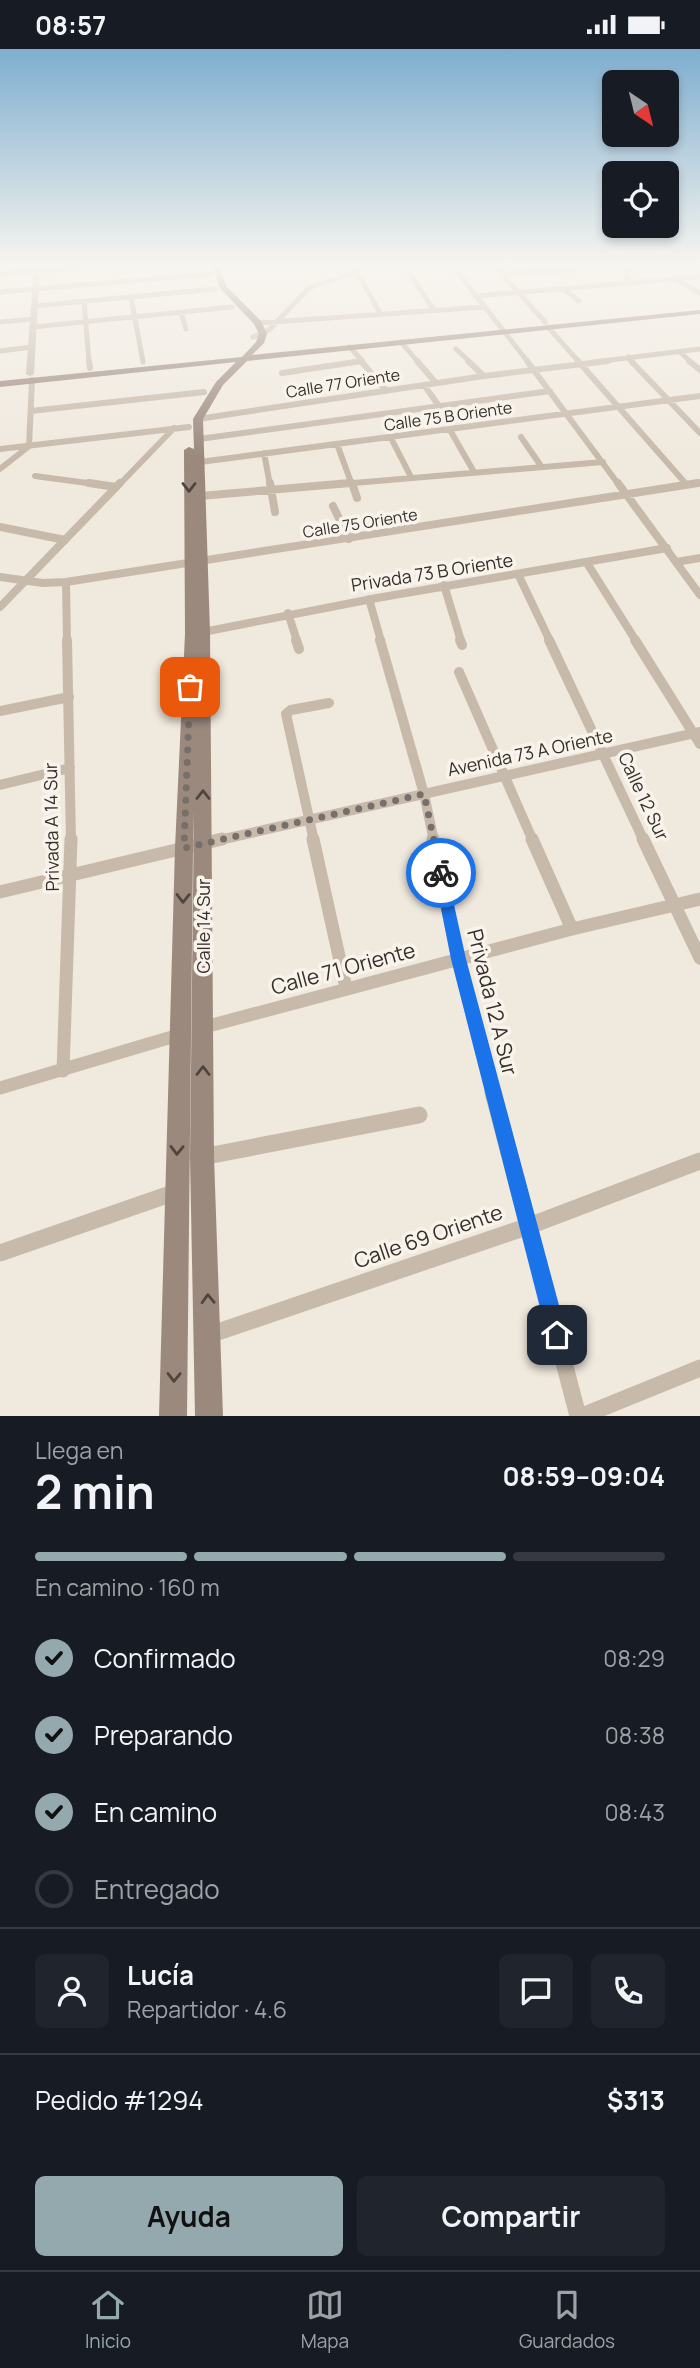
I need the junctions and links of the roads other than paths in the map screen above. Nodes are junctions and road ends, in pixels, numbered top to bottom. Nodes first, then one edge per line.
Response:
1 (33, 329) edge
2 (86, 329) edge
3 (136, 329) edge
4 (252, 329) edge
5 (258, 329) edge
6 (268, 329) edge
7 (500, 329) junction
8 (550, 329) edge
9 (258, 338) junction
10 (401, 342) junction
11 (32, 347) junction
12 (350, 347) junction
13 (273, 349) junction
14 (456, 349) dead end
15 (700, 349) edge
16 (0, 351) edge
17 (680, 352) junction
18 (242, 356) junction
19 (628, 358) junction
20 (362, 361) junction
21 (143, 363) junction
22 (579, 363) junction
23 (90, 368) junction
24 (534, 369) junction
25 (700, 370) edge
26 (282, 373) dead end
27 (484, 376) junction
28 (0, 377) edge
29 (31, 377) junction
30 (436, 383) junction
31 (0, 384) edge
32 (424, 385) junction
33 (386, 391) junction
34 (550, 391) junction
35 (204, 392) junction
36 (700, 396) edge
37 (670, 400) junction
38 (321, 401) junction
39 (439, 406) junction
40 (618, 407) junction
41 (31, 411) junction
42 (567, 414) junction
43 (328, 421) junction
44 (193, 423) junction
45 (174, 428) junction
46 (450, 430) junction
47 (700, 433) edge
48 (391, 437) junction
49 (521, 437) dead end
50 (199, 439) junction
51 (337, 444) junction
52 (29, 446) junction
53 (0, 449) edge
54 (264, 453) junction
55 (200, 462) junction
56 (603, 462) junction
57 (541, 466) junction
58 (0, 469) edge
59 (474, 472) junction
60 (35, 476) dead end
61 (411, 477) junction
62 (351, 482) junction
63 (700, 483) edge
64 (687, 485) junction
65 (116, 487) junction
66 (271, 490) junction
67 (628, 495) junction
68 (200, 496) junction
69 (357, 498) dead end
70 (333, 506) dead end
71 (275, 512) dead end
72 (0, 527) edge
73 (349, 539) junction
74 (65, 540) junction
75 (667, 548) junction
76 (700, 558) edge
77 (676, 562) junction
78 (195, 563) junction
79 (587, 563) junction
80 (517, 574) junction
81 (0, 577) edge
82 (24, 582) junction
83 (66, 582) junction
84 (444, 585) junction
85 (700, 595) edge
86 (369, 599) junction
87 (0, 607) edge
88 (288, 613) junction
89 (203, 632) junction
90 (462, 645) dead end
91 (299, 649) dead end
92 (459, 672) dead end
93 (69, 697) junction
94 (329, 703) dead end
95 (0, 711) edge
96 (698, 737) edge
97 (605, 754) junction
98 (70, 768) junction
99 (505, 776) junction
100 (0, 785) edge
101 (424, 794) junction
102 (309, 818) junction
103 (193, 846) junction
104 (72, 875) junction
105 (0, 892) edge
106 (700, 899) edge
107 (674, 905) junction
108 (572, 929) junction
109 (700, 958) edge
110 (458, 959) junction
111 (346, 988) junction
112 (203, 1028) junction
113 (180, 1035) junction
114 (63, 1070) junction
115 (0, 1088) edge
116 (419, 1115) dead end
117 (202, 1157) junction
118 (700, 1161) edge
119 (176, 1192) junction
120 (529, 1226) junction
121 (0, 1253) edge
122 (209, 1335) junction
123 (700, 1368) edge
124 (173, 1416) edge
125 (209, 1416) edge
126 (580, 1416) edge

1 - 11 street
2 - 23 street
3 - 21 street
4 - 9 main road
5 - 9 main road
6 - 9 street
7 - 10 main road
7 - 13 main road
7 - 24 street
8 - 22 street
9 - 13 main road
9 - 18 main road, Calle 14 Sur
10 - 12 main road
10 - 30 street
11 - 16 street
11 - 29 street
12 - 18 main road
12 - 20 street
13 - 18 main road
14 - 27 street
15 - 17 street, Calle 77 Oriente
17 - 19 street, Calle 77 Oriente
17 - 25 street
18 - 21 main road
18 - 29 main road
18 - 35 main road, Calle 14 Sur
18 - 44 main road, Calle 14 Sur
19 - 22 street, Calle 77 Oriente
19 - 37 street
20 - 26 street
20 - 33 street
21 - 23 main road
22 - 24 street, Calle 77 Oriente
22 - 40 street
23 - 29 main road
24 - 27 street, Calle 77 Oriente
24 - 34 street
27 - 30 street, Calle 77 Oriente
28 - 29 main road
29 - 31 main road
29 - 41 street
30 - 32 street, Calle 77 Oriente
32 - 33 street, Calle 77 Oriente
32 - 39 street
33 - 38 street, Calle 77 Oriente
34 - 39 street
34 - 42 street
35 - 41 street
35 - 44 main road, Calle 14 Sur
36 - 37 street, Calle 75 B Oriente
37 - 40 street, Calle 75 B Oriente
37 - 47 street
38 - 43 street
38 - 44 street, Calle 77 Oriente
39 - 43 street
40 - 42 street, Calle 75 B Oriente
40 - 64 street
41 - 52 street
42 - 46 street, Calle 75 B Oriente
42 - 56 street
43 - 50 street
44 - 45 street, Calle 77 Oriente
44 - 50 main road, Calle 14 Sur
44 -> 78 main road, Calle 14 Sur
45 - 52 street, Calle 77 Oriente
45 - 65 street
46 - 48 street, Calle 75 B Oriente
46 - 59 street
48 - 51 street, Calle 75 B Oriente
48 - 61 street
49 - 57 street
50 - 55 main road, Calle 14 Sur
51 - 54 street, Calle 75 B Oriente
51 - 62 street
52 - 53 street, Calle 77 Oriente
52 - 58 street
54 - 55 street, Calle 75 B Oriente
54 - 66 street
55 - 68 main road, Calle 14 Sur
56 - 57 street
56 - 67 street
57 - 59 street
59 - 61 street
60 - 65 street
61 - 62 street
62 - 66 street
62 - 69 street
63 - 64 street, Calle 75 Oriente
64 - 67 street, Calle 75 Oriente
65 - 74 street
66 - 68 street
66 - 71 street
67 - 73 street, Calle 75 Oriente
67 - 75 street
68 - 78 main road, Calle 14 Sur
70 - 73 street
72 - 74 street
73 - 78 street, Calle 75 Oriente
74 - 82 street
75 - 77 street
75 - 79 street, Privada 73 B Oriente
76 - 77 street
77 - 85 street
78 - 83 street, Calle 75 Oriente
78 - 89 main road, Calle 14 Sur
78 - 103 main road, Calle 14 Sur
79 - 80 street, Privada 73 B Oriente
79 - 96 street
80 - 84 street, Privada 73 B Oriente
80 - 97 street, Calle 12 Sur
81 - 82 street, Calle 75 Oriente
82 - 83 street, Calle 75 Oriente
82 - 87 street
83 - 93 street, Privada A 14 Sur
84 - 86 street, Privada 73 B Oriente
84 - 90 street
86 - 88 street, Privada 73 B Oriente
86 - 101 street, Privada 12 A Sur
88 - 89 street, Privada 73 B Oriente
88 - 91 street
103 -> 89 main road, Calle 14 Sur
92 - 99 street
93 - 95 street
93 - 98 street, Privada A 14 Sur
94 - 102 street
96 - 97 street, Avenida 73 A Oriente
97 - 99 street, Avenida 73 A Oriente
97 - 107 street, Calle 12 Sur
98 - 100 street
98 - 104 street, Privada A 14 Sur
99 - 101 street, Avenida 73 A Oriente
99 - 108 street
101 - 102 street, Avenida 73 A Oriente
101 - 110 street, Privada 12 A Sur
102 - 103 street, Avenida 73 A Oriente
102 - 111 street
103 - 104 street, Avenida 73 A Oriente
103 - 112 main road, Calle 14 Sur
103 -> 113 main road, Calle 14 Sur
104 - 105 street, Avenida 73 A Oriente
104 - 114 street, Privada A 14 Sur
106 - 107 street, Calle 71 Oriente
107 - 108 street, Calle 71 Oriente
107 - 109 street, Calle 12 Sur
108 - 110 street, Calle 71 Oriente
110 - 111 street, Calle 71 Oriente
110 - 120 street, Privada 12 A Sur
111 - 112 street, Calle 71 Oriente
112 - 113 street, Calle 71 Oriente
117 -> 112 main road, Calle 14 Sur
113 - 114 street, Calle 71 Oriente
113 -> 119 main road, Calle 14 Sur
114 - 115 street, Calle 71 Oriente
116 - 117 street
122 -> 117 main road, Calle 14 Sur
118 - 120 street, Calle 69 Oriente
119 - 121 street
119 -> 124 main road, Calle 14 Sur
120 - 122 street, Calle 69 Oriente
120 - 126 street, Privada 12 A Sur
122 - 125 main road, Calle 14 Sur
123 - 126 street

